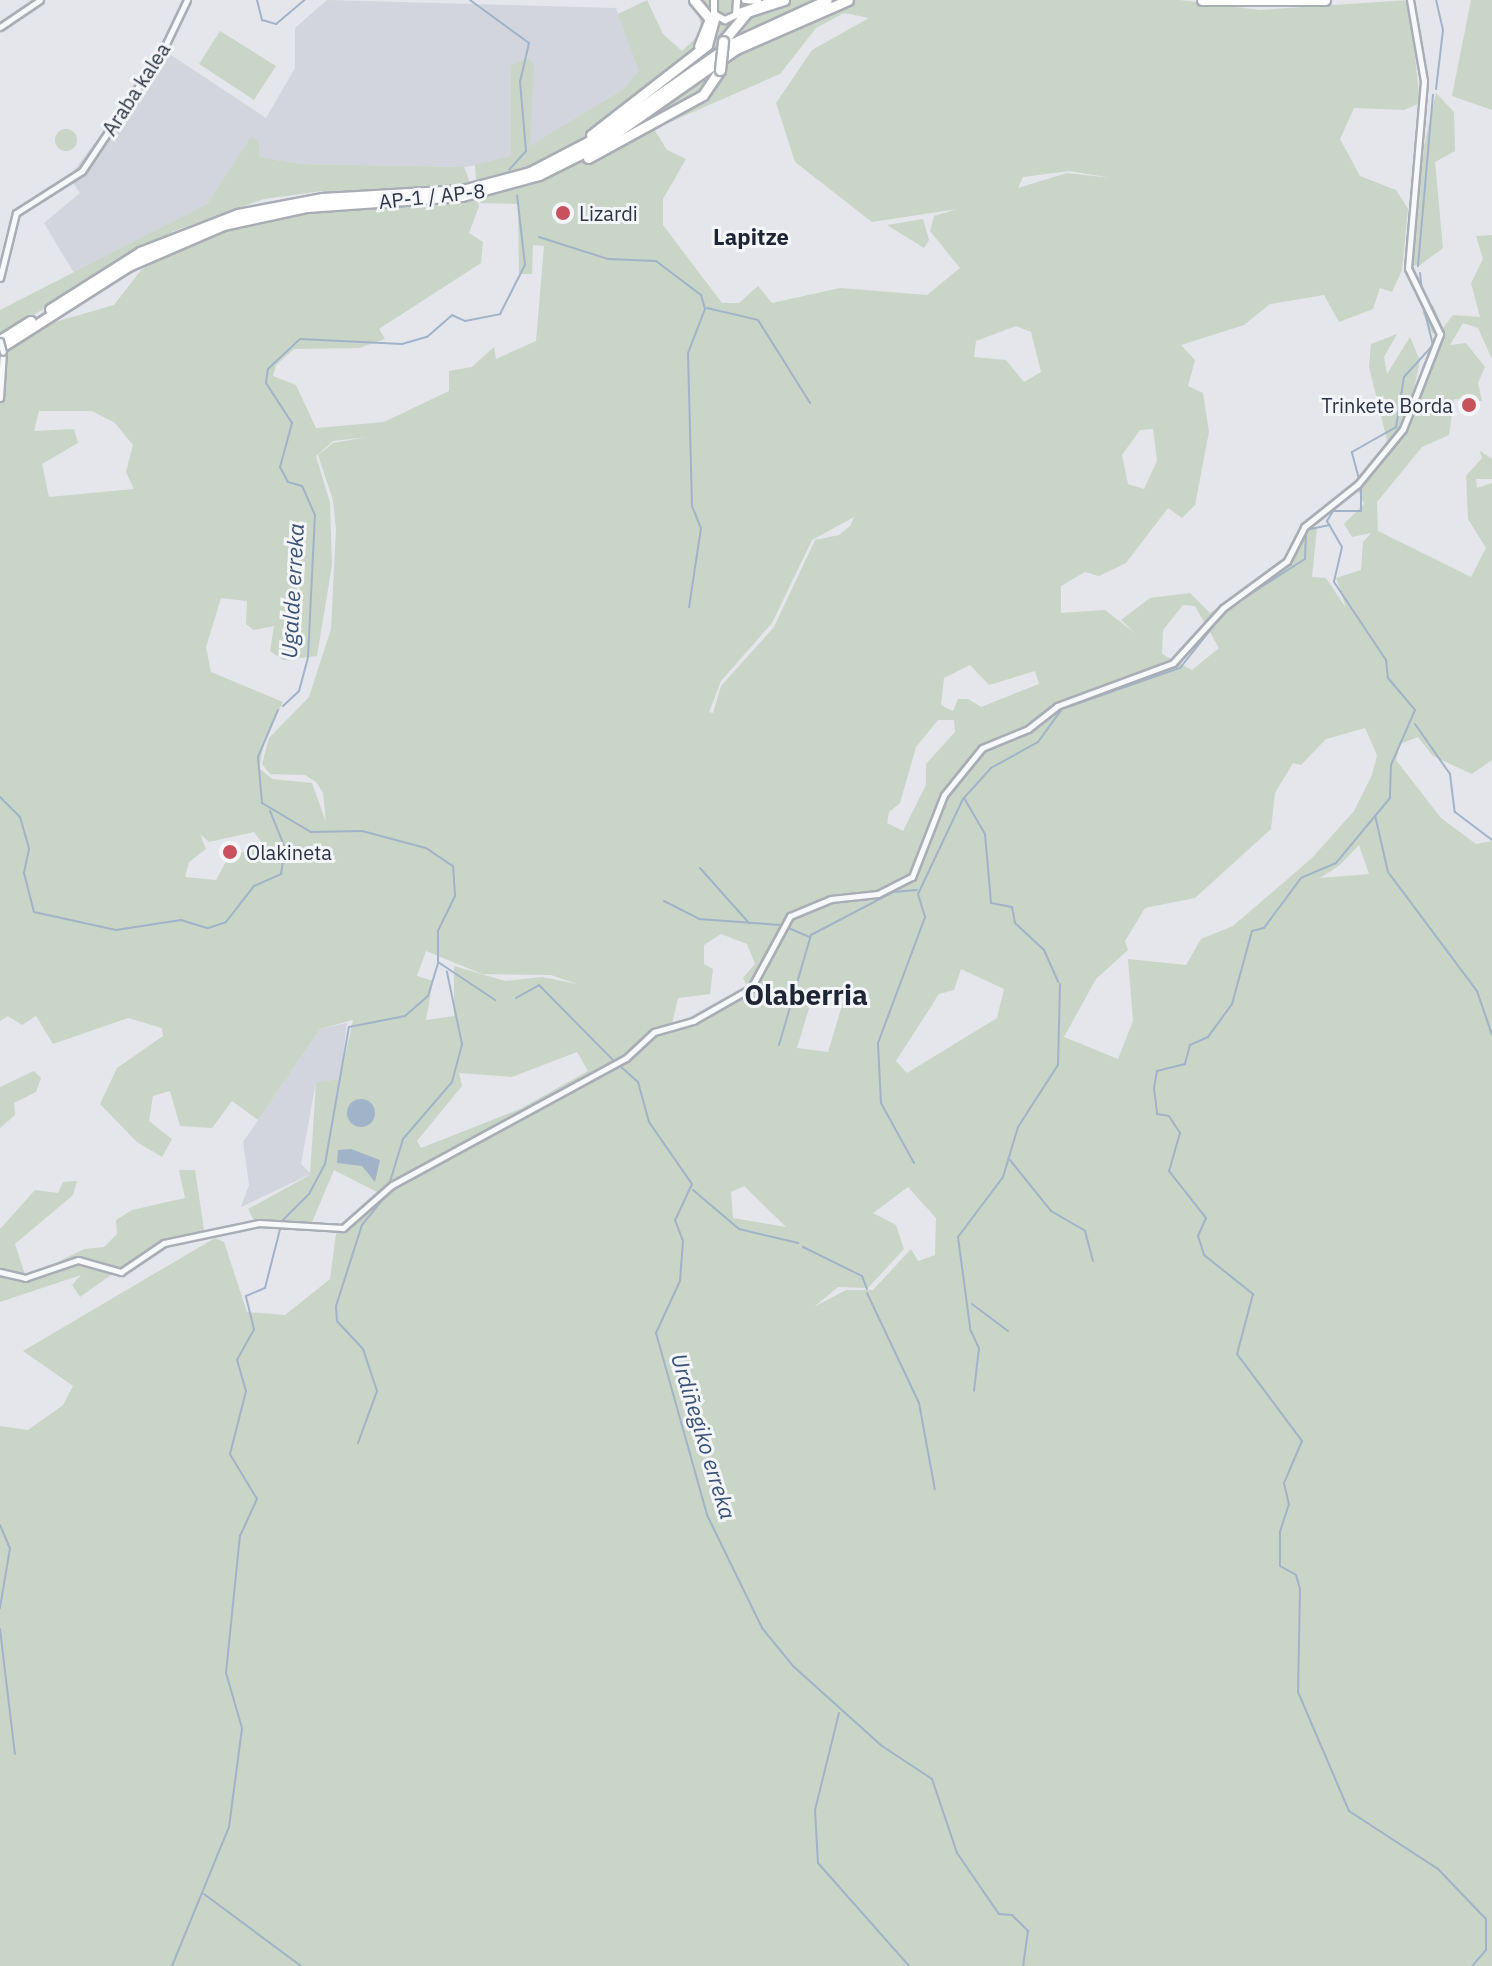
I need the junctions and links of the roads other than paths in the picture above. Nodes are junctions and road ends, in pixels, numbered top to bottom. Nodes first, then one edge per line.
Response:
1 (40, 0) edge
2 (178, 0) edge
3 (187, 0) edge
4 (694, 0) edge
5 (702, 0) edge
6 (714, 0) edge
7 (737, 0) edge
8 (745, 0) edge
9 (775, 0) edge
10 (784, 0) edge
11 (827, 0) edge
12 (848, 0) edge
13 (1202, 0) edge
14 (1325, 0) edge
15 (1410, 0) edge
16 (766, 1) edge
17 (714, 13) junction
18 (180, 16) junction
19 (733, 17) junction
20 (0, 27) edge
21 (725, 37) junction
22 (686, 60) junction
23 (530, 172) junction
24 (544, 173) junction
25 (0, 278) edge
26 (0, 341) edge
27 (2, 350) edge
28 (0, 398) edge
29 (0, 1272) edge

1 - 20 street
2 - 18 street
3 - 18 street, Araba kalea
4 - 22 highway
5 - 17 main road
6 - 17 main road
7 - 19 main road
8 - 16 main road
9 - 16 main road
10 - 21 highway
11 - 23 highway, AP-1 / AP-8
12 - 24 highway, AP-1 / AP-8
13 - 14 highway
15 - 29 street
16 - 19 main road
17 - 19 main road
17 - 22 highway
18 - 25 street, Araba kalea
19 - 21 highway
21 - 24 highway, bridge
22 - 23 highway
23 - 26 highway, AP-1 / AP-8
24 - 27 highway, AP-1 / AP-8
26 - 27 street, bridge
27 - 28 street

